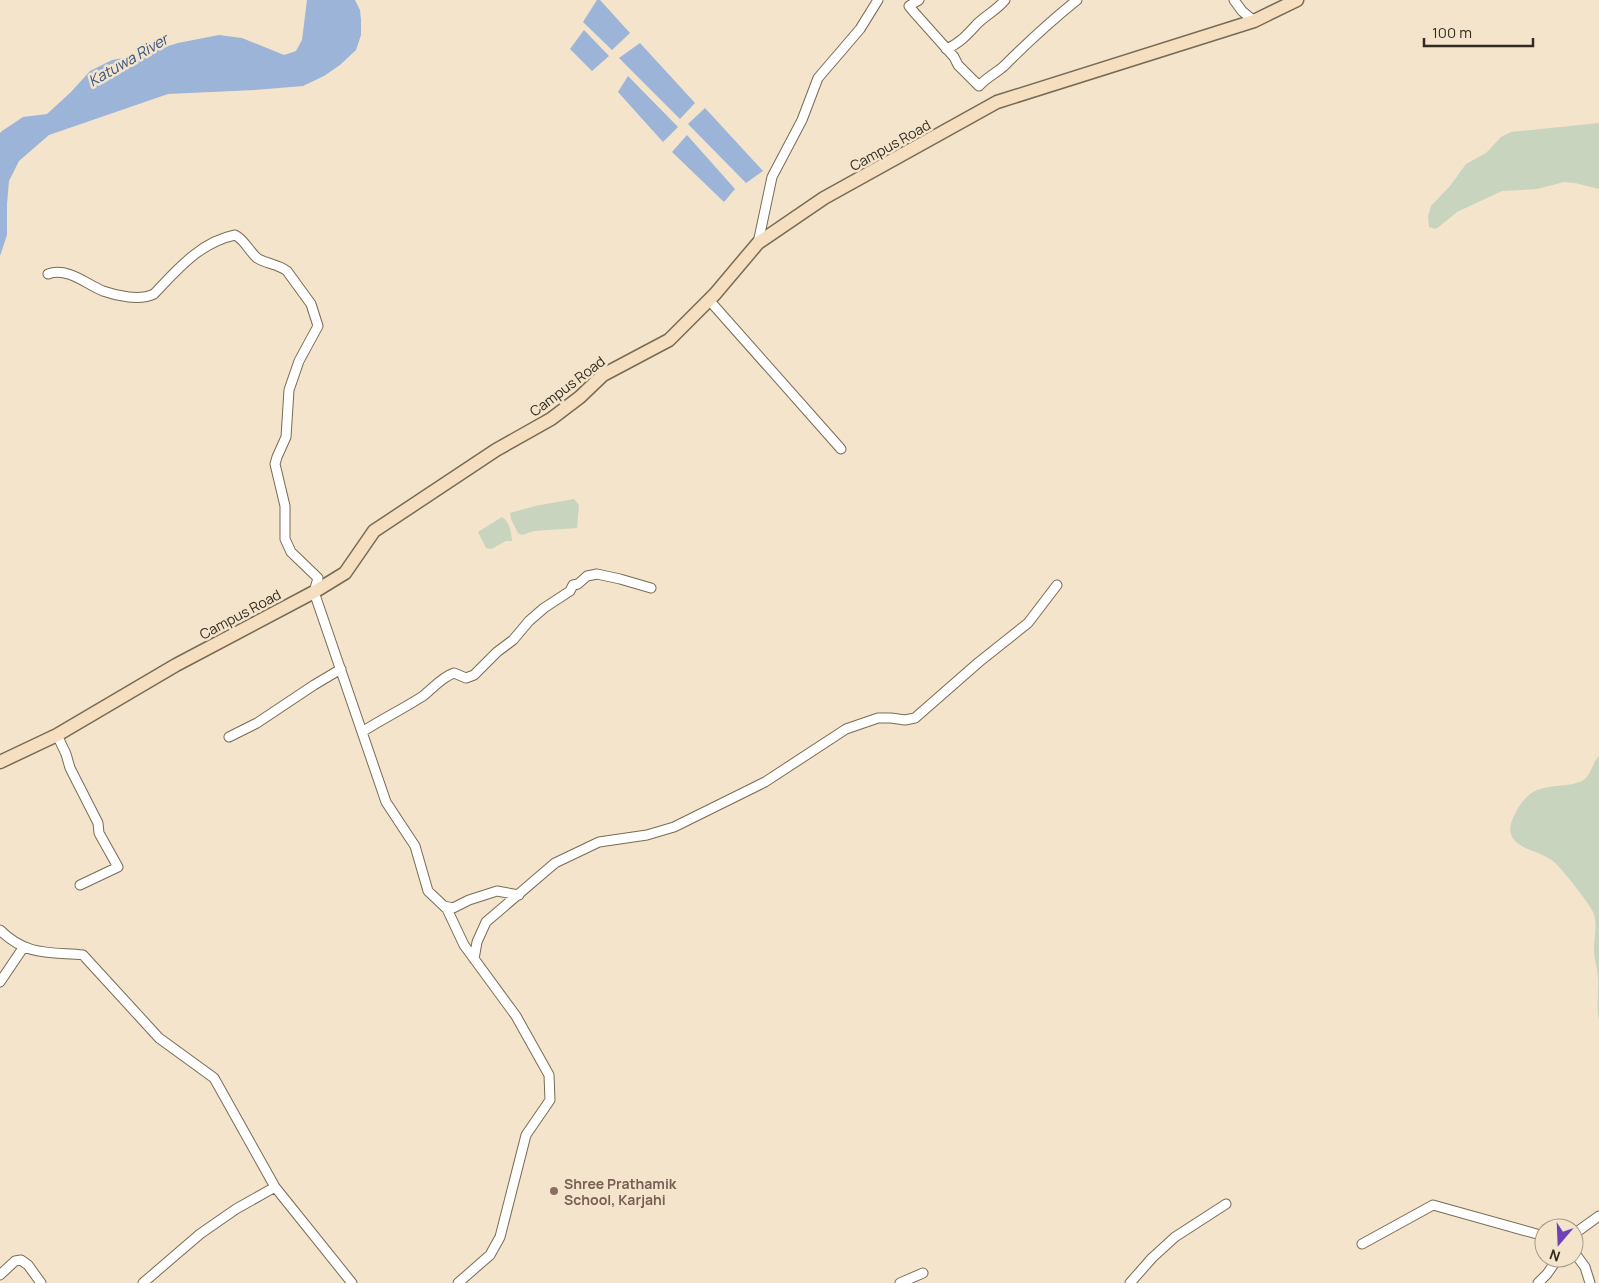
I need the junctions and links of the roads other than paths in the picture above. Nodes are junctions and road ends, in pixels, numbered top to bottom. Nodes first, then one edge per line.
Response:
1 (878, 0) edge
2 (919, 0) edge
3 (1005, 0) edge
4 (1077, 0) edge
5 (1234, 0) edge
6 (1297, 0) edge
7 (1254, 22) junction
8 (946, 49) junction
9 (758, 243) junction
10 (48, 274) dead end
11 (708, 300) junction
12 (841, 449) dead end
13 (1057, 585) dead end
14 (651, 588) dead end
15 (314, 592) junction
16 (341, 669) junction
17 (362, 732) junction
18 (57, 736) junction
19 (229, 737) dead end
20 (0, 762) edge
21 (80, 885) dead end
22 (519, 895) junction
23 (444, 906) junction
24 (0, 930) edge
25 (23, 948) junction
26 (474, 959) junction
27 (0, 982) edge
28 (274, 1187) junction
29 (1226, 1204) dead end
30 (1599, 1216) edge
31 (1584, 1227) edge
32 (1534, 1233) edge
33 (1362, 1244) dead end
34 (1584, 1266) edge
35 (1551, 1268) edge
36 (923, 1273) dead end
37 (0, 1275) edge
38 (41, 1283) edge
39 (143, 1283) edge
40 (352, 1283) edge
41 (458, 1283) edge
42 (900, 1283) edge
43 (1130, 1283) edge
44 (1538, 1283) edge
45 (1590, 1283) edge

1 - 9 street
2 - 8 street
3 - 8 street
4 - 8 street
5 - 7 street
6 - 7 street, Campus Road
7 - 9 street, Campus Road
9 - 11 street, Campus Road
10 - 15 street
11 - 12 street
11 - 15 street, Campus Road
13 - 22 street
14 - 17 street
15 - 16 street
15 - 18 street, Campus Road
16 - 17 street
16 - 19 street
17 - 23 street
18 - 20 street, Campus Road
18 - 21 street
22 - 23 street
22 - 26 street
23 - 26 street
24 - 25 street
25 - 27 street
25 - 28 street
26 - 41 street
28 - 39 street
28 - 40 street
29 - 43 street
30 - 31 street
32 - 33 street
34 - 45 street
35 - 44 street
36 - 42 street
37 - 38 street

